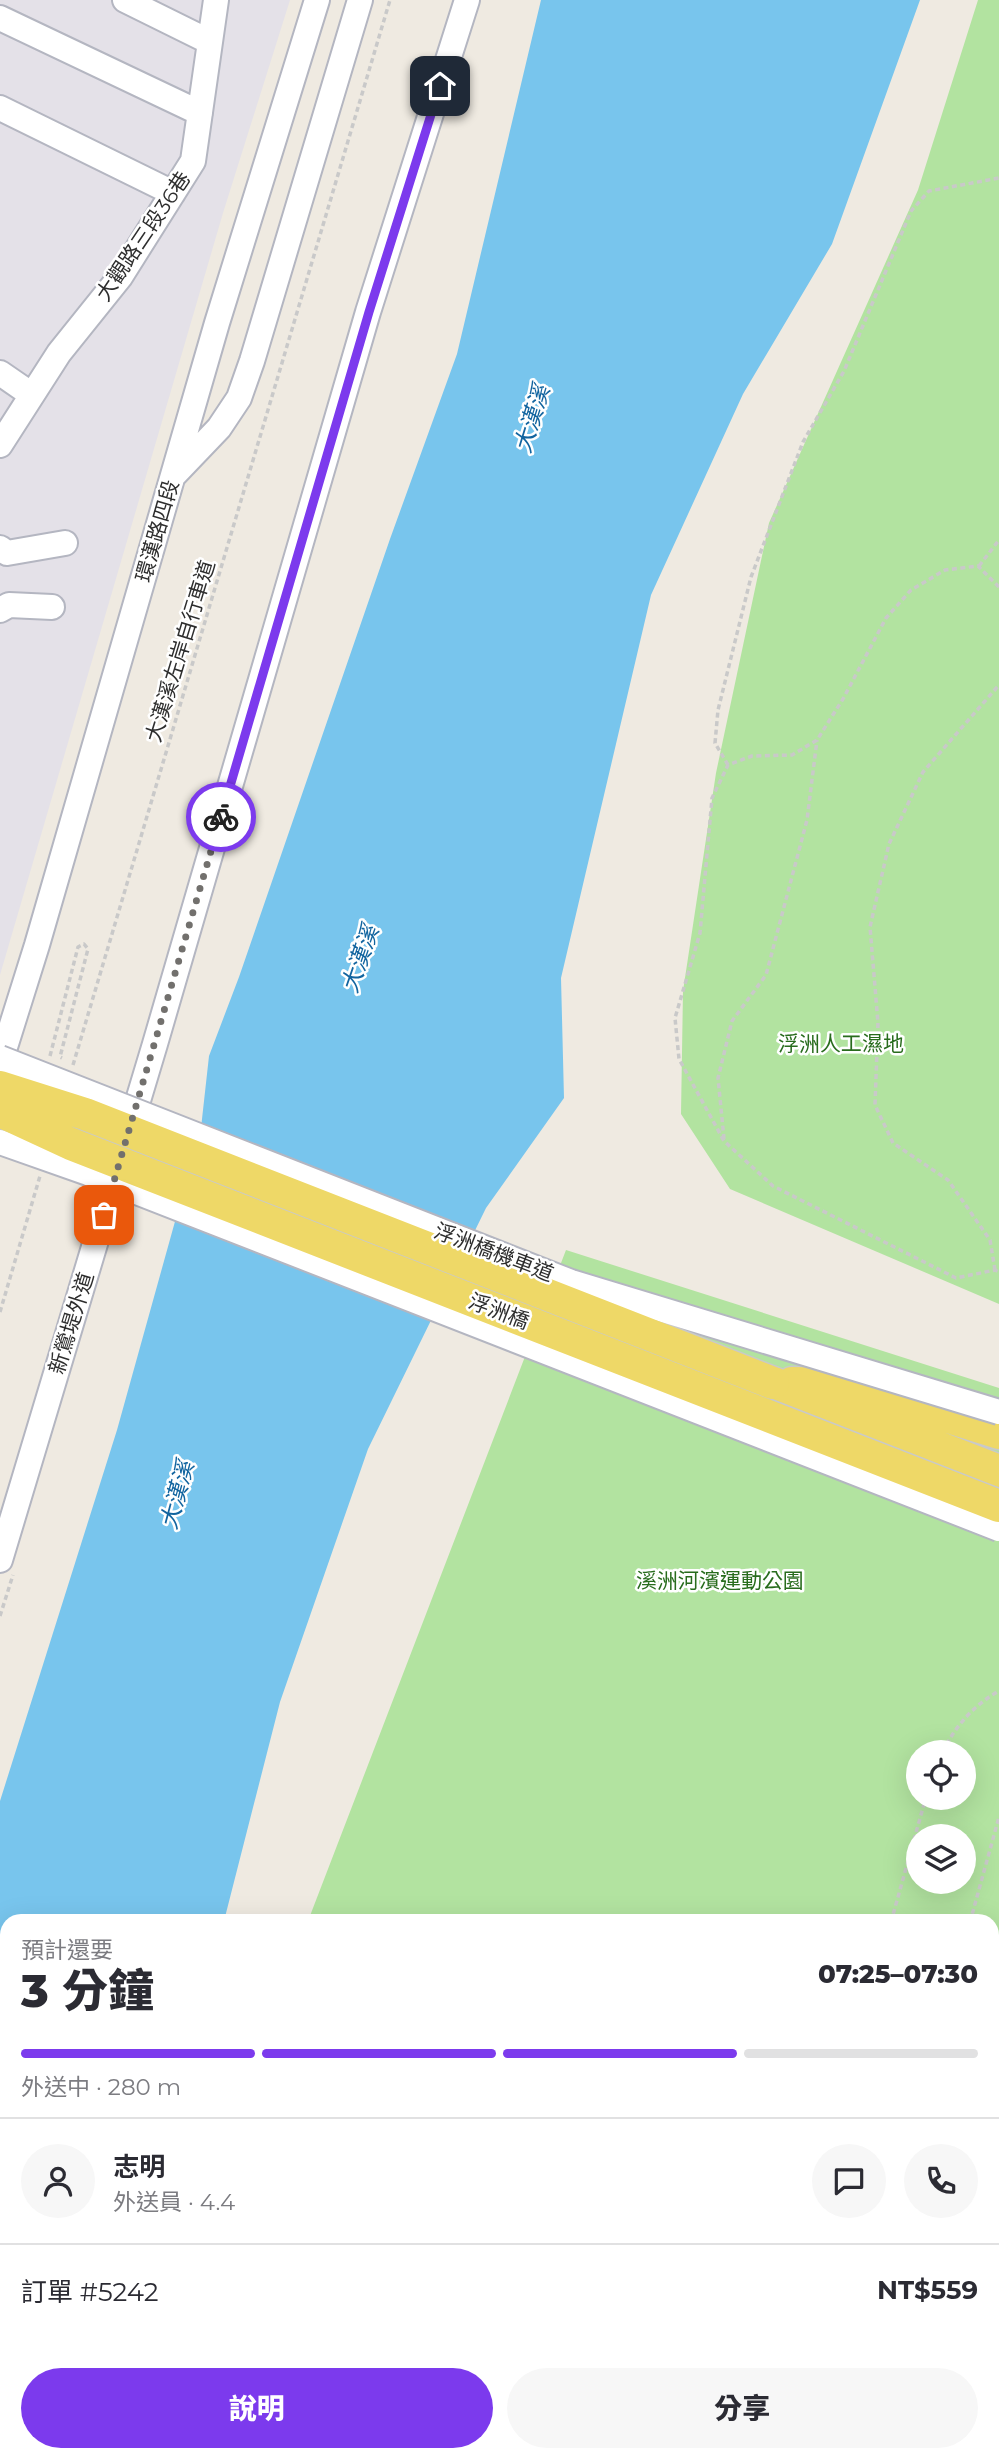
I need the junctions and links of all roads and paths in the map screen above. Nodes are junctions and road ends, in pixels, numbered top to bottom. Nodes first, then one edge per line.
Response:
1 (125, 0) edge
2 (216, 0) edge
3 (317, 0) edge
4 (359, 0) edge
5 (390, 0) edge
6 (467, 0) edge
7 (0, 18) edge
8 (210, 42) junction
9 (0, 108) edge
10 (200, 113) junction
11 (999, 178) edge
12 (173, 193) junction
13 (0, 373) edge
14 (32, 395) junction
15 (0, 445) edge
16 (172, 477) junction
17 (999, 540) edge
18 (65, 544) dead end
19 (0, 548) edge
20 (978, 566) junction
21 (999, 587) edge
22 (52, 607) dead end
23 (0, 610) edge
24 (999, 685) edge
25 (817, 740) junction
26 (728, 765) junction
27 (3, 1044) edge
28 (74, 1063) junction
29 (0, 1066) edge
30 (47, 1068) dead end
31 (71, 1070) dead end
32 (0, 1087) edge
33 (0, 1111) edge
34 (85, 1114) junction
35 (0, 1128) edge
36 (724, 1141) junction
37 (0, 1142) edge
38 (71, 1144) junction
39 (43, 1166) dead end
40 (997, 1271) edge
41 (0, 1312) edge
42 (773, 1383) junction
43 (936, 1395) junction
44 (999, 1412) edge
45 (999, 1421) edge
46 (999, 1433) edge
47 (999, 1471) edge
48 (999, 1506) edge
49 (999, 1529) edge
50 (0, 1560) edge
51 (999, 1692) edge
52 (948, 1740) edge
53 (922, 1810) edge
54 (999, 1817) edge
55 (893, 1914) edge
56 (972, 1914) edge

1 - 8 street
2 - 8 street, 大觀路三段36巷
3 - 16 street, 環漢路四段
4 - 16 street
5 - 28 path, 大漢溪左岸自行車道
6 - 50 street, 新鶯堤外道
7 - 10 street
8 - 10 street, 大觀路三段36巷
9 - 12 street
10 - 12 street, 大觀路三段36巷
11 - 26 path
12 - 14 street, 大觀路三段36巷
13 - 14 street
14 - 15 street, 大觀路三段36巷
16 - 27 street, 環漢路四段
17 - 20 path
18 - 19 street
20 - 21 path
20 - 25 path
22 - 23 street
24 - 40 path
25 - 26 path
25 - 36 path
26 - 36 path
27 - 29 street, 環漢路四段
27 - 43 street, 浮洲橋機車道, bridge
28 - 30 path
28 - 31 path, 大漢溪左岸自行車道
29 - 34 main road, bridge
32 - 34 main road, 浮洲橋, bridge
33 - 38 main road, 浮洲橋, bridge
34 - 42 main road, 浮洲橋, bridge
35 - 38 main road, bridge
36 - 40 path
37 - 49 street, bridge
38 - 48 main road, 浮洲橋, bridge
39 - 41 path
42 - 46 main road, 浮洲橋
42 - 47 main road, 浮洲橋
43 - 44 street, 浮洲橋機車道, bridge
43 - 45 street, bridge
51 - 52 path
53 - 55 path
54 - 56 path

